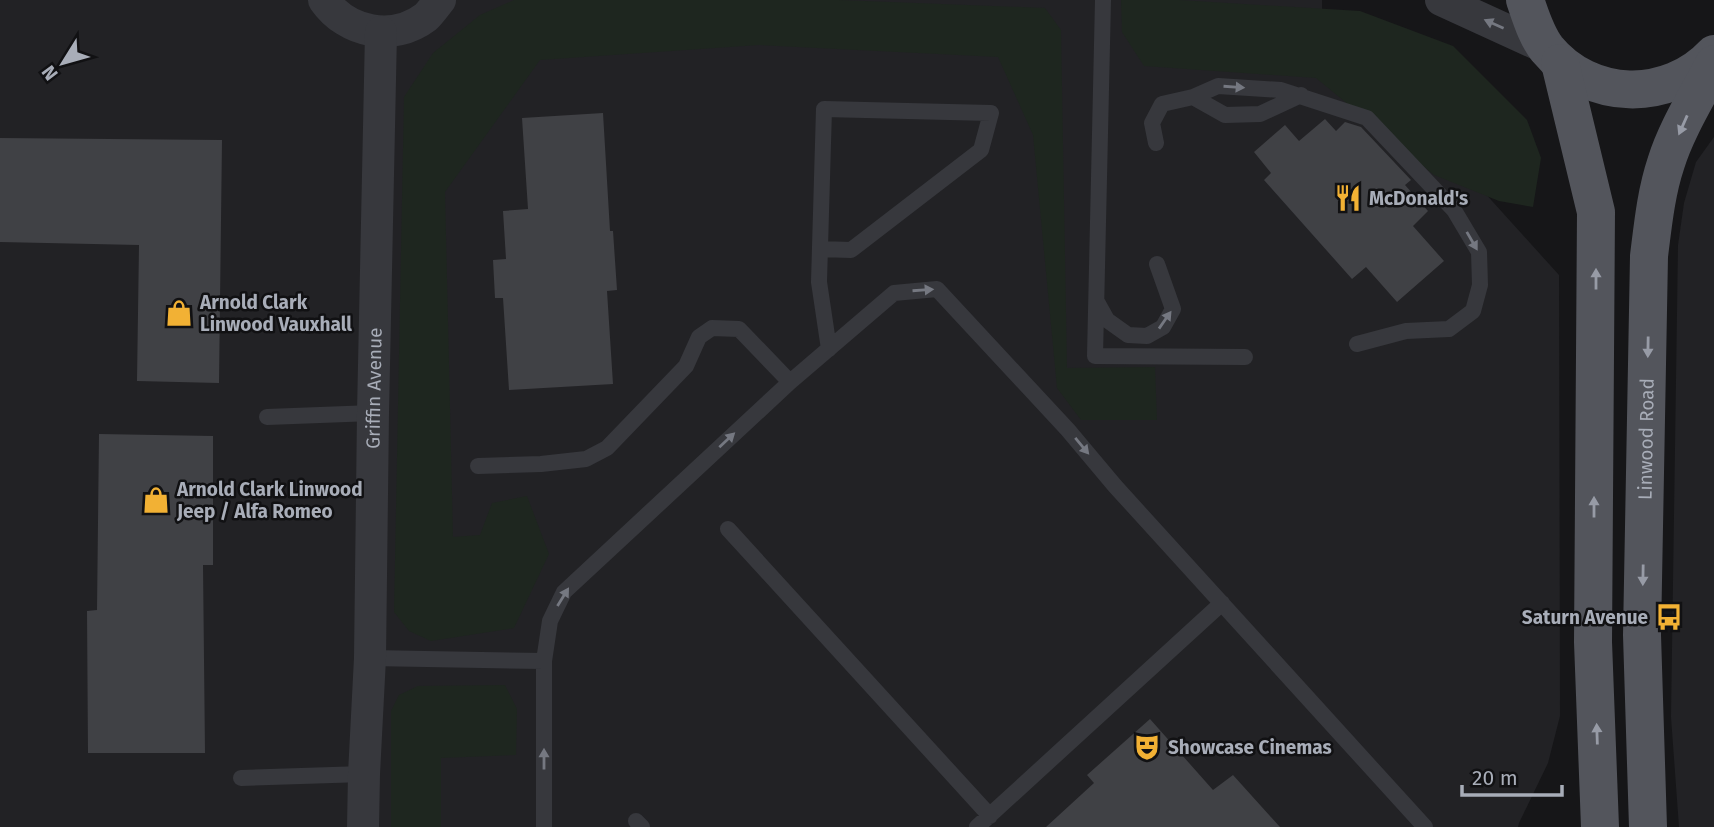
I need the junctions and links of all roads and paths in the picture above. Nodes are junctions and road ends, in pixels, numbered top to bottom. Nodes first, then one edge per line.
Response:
1 (324, 0) edge
2 (440, 0) edge
3 (1103, 0) edge
4 (1441, 0) edge
5 (1525, 0) edge
6 (381, 32) junction
7 (1714, 54) edge
8 (1553, 55) junction
9 (1714, 64) edge
10 (1301, 95) junction
11 (1193, 97) junction
12 (1156, 143) dead end
13 (820, 248) junction
14 (1157, 264) dead end
15 (1096, 300) junction
16 (1357, 344) dead end
17 (829, 349) junction
18 (1245, 357) dead end
19 (790, 382) junction
20 (373, 413) junction
21 (267, 416) dead end
22 (478, 466) dead end
23 (728, 529) dead end
24 (1222, 603) junction
25 (370, 658) junction
26 (544, 662) junction
27 (364, 774) junction
28 (241, 778) dead end
29 (990, 816) junction
30 (363, 827) edge
31 (544, 827) edge
32 (977, 827) edge
33 (1425, 827) edge
34 (1600, 827) edge
35 (1648, 827) edge

1 - 6 street
2 - 6 street
3 - 15 lane
8 -> 4 street
5 - 8 main road
6 - 20 street, Griffin Avenue
7 - 8 main road
34 -> 8 main road
9 -> 35 main road, Linwood Road
11 -> 10 lane
10 - 11 lane
10 -> 16 lane
11 - 12 lane
13 - 13 lane
13 - 17 lane
15 -> 14 lane
15 - 18 lane
17 - 19 lane
17 -> 24 lane
19 - 22 lane
26 -> 19 lane
20 - 21 lane
20 - 25 street, Griffin Avenue
23 - 29 lane
24 - 29 lane
24 - 33 lane
25 - 26 lane
25 - 27 street, Griffin Avenue
31 -> 26 lane
27 - 28 lane
27 - 30 street, Griffin Avenue
29 - 32 lane

